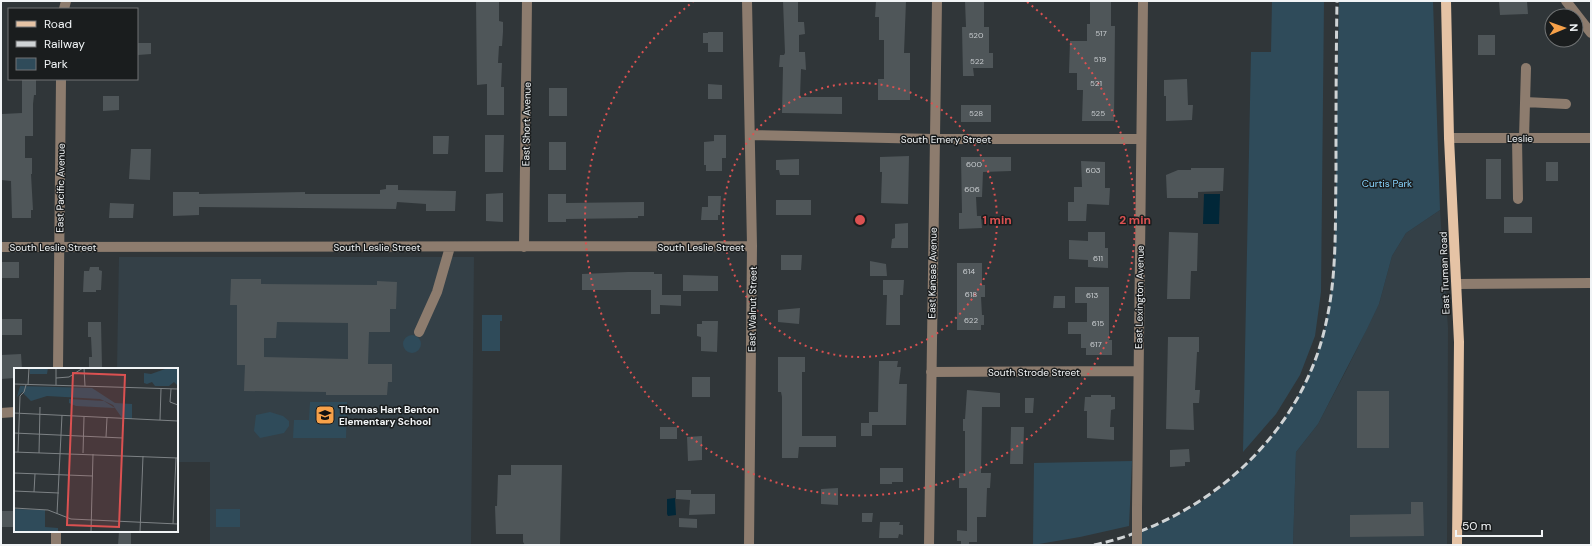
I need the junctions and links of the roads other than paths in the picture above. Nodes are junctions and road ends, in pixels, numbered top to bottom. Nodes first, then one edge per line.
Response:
1 (527, 1) edge
2 (747, 1) edge
3 (937, 1) edge
4 (1143, 1) edge
5 (1446, 1) edge
6 (1566, 1) edge
7 (1591, 33) edge
8 (1526, 68) dead end
9 (60, 80) edge
10 (1525, 102) junction
11 (1566, 104) dead end
12 (750, 135) junction
13 (1449, 138) junction
14 (1520, 138) junction
15 (1591, 138) edge
16 (934, 139) junction
17 (1141, 139) junction
18 (1518, 199) dead end
19 (752, 246) junction
20 (1, 247) edge
21 (450, 247) junction
22 (524, 247) junction
23 (59, 248) junction
24 (1591, 283) edge
25 (1457, 284) junction
26 (419, 332) dead end
27 (58, 368) edge
28 (1138, 371) junction
29 (931, 372) junction
30 (14, 412) edge
31 (1, 413) edge
32 (56, 532) edge
33 (56, 545) edge
34 (749, 545) edge
35 (929, 545) edge
36 (1137, 545) edge
37 (1457, 545) edge

1 - 22 street, East Short Avenue
2 - 12 street, East Walnut Street
3 - 16 street, East Kansas Avenue
4 - 17 street, East Lexington Avenue
5 - 13 main road, East Truman Road
6 - 7 street
8 - 10 street
9 - 23 street, East Pacific Avenue
10 - 11 street
10 - 14 street
12 - 16 street, South Emery Street
12 - 19 street, East Walnut Street
13 - 14 street, Leslie
13 - 25 main road, East Truman Road
14 - 15 street, Leslie
14 - 18 street
16 - 17 street, South Emery Street
16 - 29 street, East Kansas Avenue
17 - 28 street, East Lexington Avenue
19 - 22 street, South Leslie Street
19 - 34 street, East Walnut Street
20 - 23 street, South Leslie Street
21 - 22 street, South Leslie Street
21 - 23 street, South Leslie Street
21 - 26 street
23 - 27 street, East Pacific Avenue
24 - 25 street
25 - 37 main road, East Truman Road
28 - 29 street, South Strode Street
28 - 36 street, East Lexington Avenue, bridge
29 - 35 street, East Kansas Avenue
30 - 31 street
32 - 33 street

